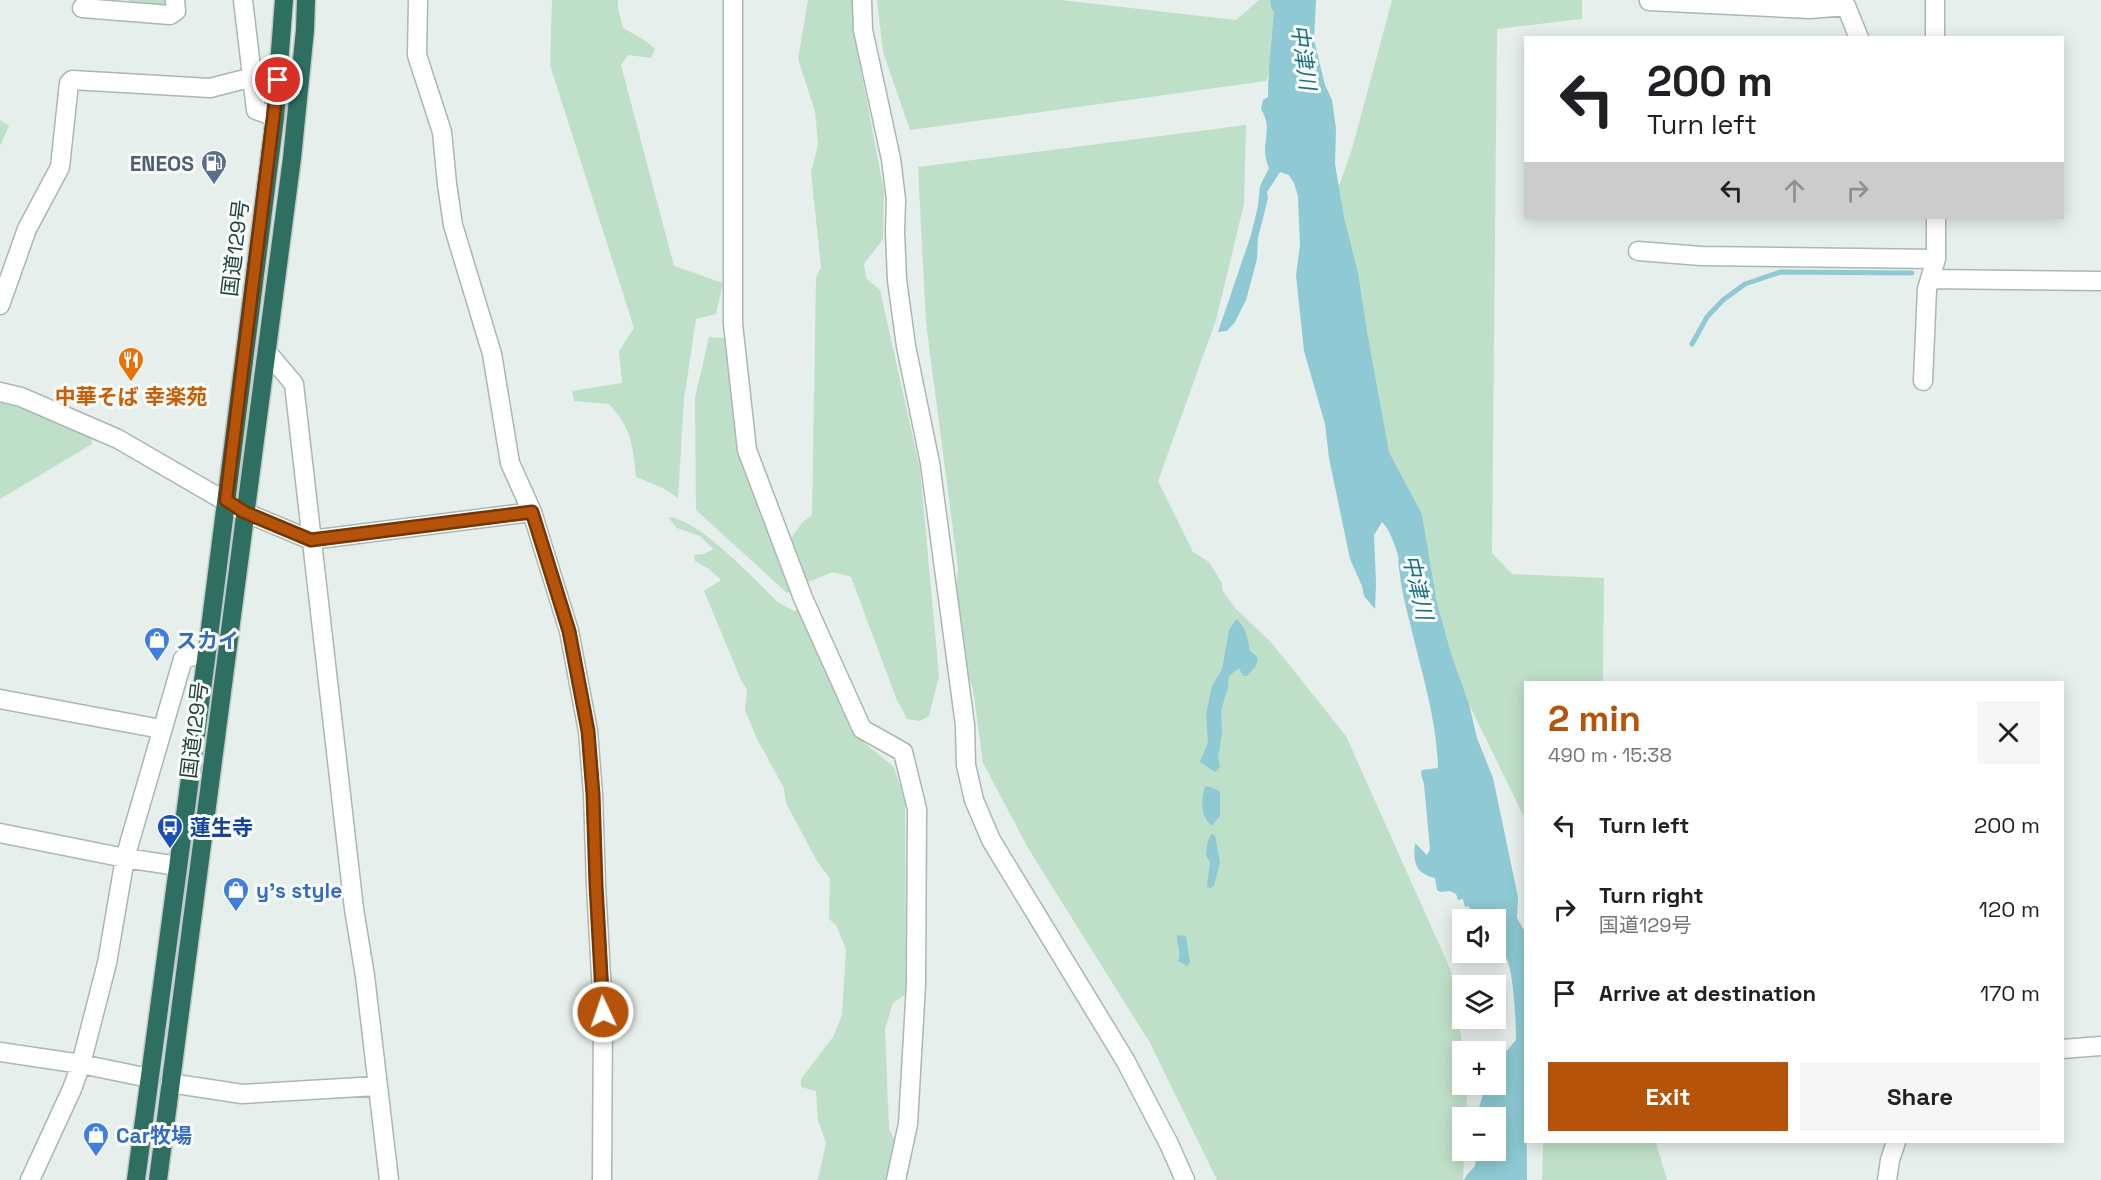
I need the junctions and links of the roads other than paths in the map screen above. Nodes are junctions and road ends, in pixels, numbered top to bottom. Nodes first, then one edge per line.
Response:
1 (175, 0) edge
2 (243, 0) edge
3 (284, 0) edge
4 (306, 0) edge
5 (418, 0) edge
6 (733, 0) edge
7 (862, 0) edge
8 (1935, 0) edge
9 (1649, 1) edge
10 (82, 8) dead end
11 (1858, 36) edge
12 (1935, 36) edge
13 (253, 77) junction
14 (275, 117) junction
15 (1936, 219) edge
16 (1638, 251) dead end
17 (1936, 259) junction
18 (1930, 279) junction
19 (2101, 281) edge
20 (0, 305) edge
21 (267, 352) junction
22 (1923, 381) dead end
23 (0, 392) edge
24 (226, 500) junction
25 (244, 512) junction
26 (532, 512) junction
27 (311, 540) junction
28 (207, 652) junction
29 (0, 699) edge
30 (161, 729) junction
31 (0, 833) edge
32 (126, 858) junction
33 (178, 866) junction
34 (2101, 1046) edge
35 (2064, 1049) edge
36 (0, 1052) edge
37 (81, 1064) junction
38 (149, 1078) junction
39 (170, 1083) junction
40 (377, 1086) junction
41 (1896, 1143) edge
42 (30, 1180) edge
43 (136, 1180) edge
44 (158, 1180) edge
45 (389, 1180) edge
46 (603, 1180) edge
47 (896, 1180) edge
48 (1185, 1180) edge
49 (1887, 1180) edge

1 - 10 street
2 - 13 street
3 - 14 highway, 国道129号
4 - 21 highway, 国道129号
5 - 26 street
6 - 47 street
7 - 48 street
8 - 12 street
9 - 11 street
13 - 14 street
13 - 20 street
14 - 24 highway, 国道129号
15 - 17 street
16 - 17 street
17 - 18 street
18 - 19 street
18 - 22 street
21 - 25 highway, 国道129号
21 - 27 street
23 - 24 street
24 - 25 street
24 - 28 highway, 国道129号
25 - 27 street
25 - 39 highway, 国道129号
26 - 27 street
26 - 46 street
27 - 40 street
28 - 30 street
28 - 33 highway, 国道129号
29 - 30 street
30 - 32 street
31 - 32 street
32 - 33 street
32 - 37 street
33 - 38 highway, 国道129号
34 - 35 street
36 - 37 street
37 - 38 street
37 - 42 street
38 - 43 highway, 国道129号
39 - 40 street
39 - 44 highway, 国道129号
40 - 45 street
41 - 49 street

